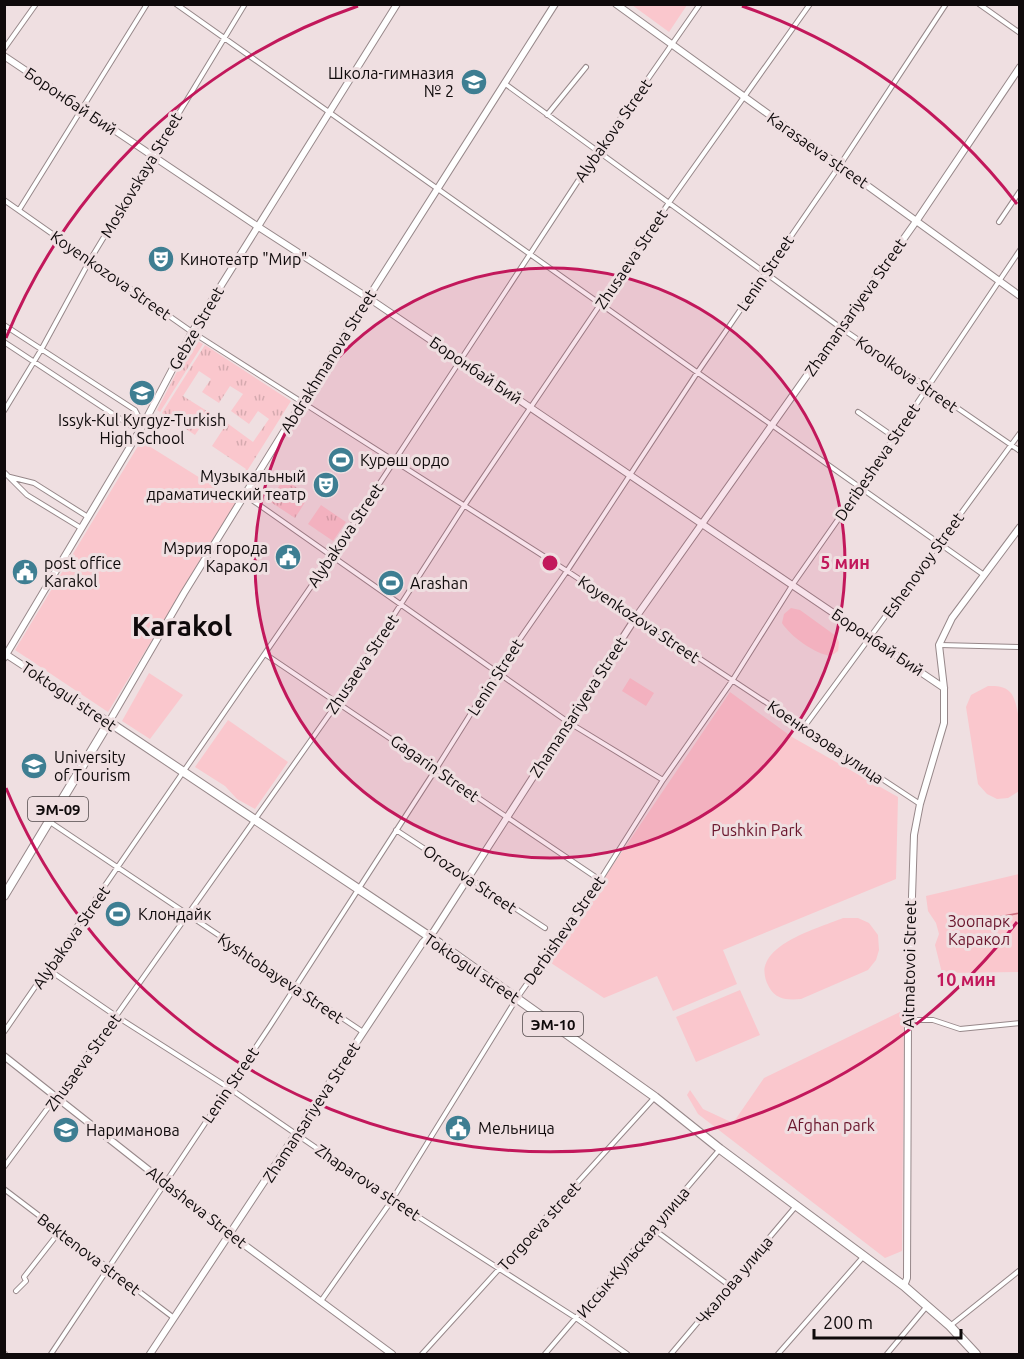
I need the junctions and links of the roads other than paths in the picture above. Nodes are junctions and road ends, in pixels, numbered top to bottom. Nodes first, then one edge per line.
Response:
1 (36, 4) edge
2 (147, 4) edge
3 (176, 4) edge
4 (245, 4) edge
5 (555, 4) edge
6 (616, 4) edge
7 (700, 4) edge
8 (810, 4) edge
9 (946, 4) edge
10 (979, 4) edge
11 (396, 5) edge
12 (1020, 33) edge
13 (224, 38) junction
14 (673, 45) junction
15 (4, 50) edge
16 (4, 56) edge
17 (586, 67) dead end
18 (1020, 67) edge
19 (504, 83) junction
20 (743, 97) junction
21 (83, 108) junction
22 (328, 112) junction
23 (547, 115) junction
24 (597, 152) junction
25 (152, 155) junction
26 (840, 165) junction
27 (437, 189) junction
28 (1020, 191) edge
29 (4, 200) edge
30 (668, 204) junction
31 (19, 210) junction
32 (917, 220) junction
33 (999, 222) dead end
34 (257, 226) junction
35 (1020, 250) edge
36 (529, 254) junction
37 (90, 260) junction
38 (765, 272) junction
39 (998, 281) junction
40 (1020, 296) edge
41 (367, 297) junction
42 (601, 305) junction
43 (4, 325) edge
44 (841, 328) junction
45 (192, 332) junction
46 (4, 342) edge
47 (41, 350) junction
48 (460, 360) junction
49 (34, 362) junction
50 (697, 373) junction
51 (927, 387) junction
52 (302, 401) junction
53 (531, 407) junction
54 (4, 411) edge
55 (858, 412) dead end
56 (143, 425) junction
57 (772, 425) junction
58 (1020, 433) edge
59 (894, 437) junction
60 (1010, 446) junction
61 (1020, 451) edge
62 (395, 460) junction
63 (4, 472) edge
64 (631, 474) junction
65 (10, 477) junction
66 (860, 488) junction
67 (244, 495) junction
68 (464, 506) junction
69 (89, 517) junction
70 (702, 523) junction
71 (1020, 527) edge
72 (81, 529) junction
73 (939, 543) junction
74 (332, 556) junction
75 (567, 571) junction
76 (984, 575) junction
77 (793, 584) junction
78 (402, 605) junction
79 (636, 617) junction
80 (870, 637) junction
81 (939, 645) junction
82 (1020, 647) edge
83 (264, 654) junction
84 (5, 655) edge
85 (497, 672) junction
86 (732, 681) junction
87 (944, 688) junction
88 (338, 702) junction
89 (109, 722) junction
90 (568, 722) junction
91 (804, 727) junction
92 (436, 769) junction
93 (184, 773) junction
94 (663, 780) junction
95 (920, 804) junction
96 (507, 819) junction
97 (255, 820) junction
98 (50, 822) junction
99 (396, 830) junction
100 (119, 868) junction
101 (468, 877) junction
102 (600, 880) junction
103 (356, 890) junction
104 (4, 896) edge
105 (187, 915) junction
106 (544, 928) dead end
107 (428, 937) junction
108 (48, 970) junction
109 (294, 987) junction
110 (517, 998) junction
111 (117, 1016) junction
112 (908, 1020) junction
113 (1020, 1023) edge
114 (4, 1032) edge
115 (364, 1033) junction
116 (4, 1056) edge
117 (229, 1088) junction
118 (57, 1097) junction
119 (655, 1097) junction
120 (297, 1134) junction
121 (720, 1149) junction
122 (4, 1167) edge
123 (165, 1183) junction
124 (4, 1189) edge
125 (392, 1200) junction
126 (797, 1206) junction
127 (652, 1228) junction
128 (60, 1232) junction
129 (231, 1235) junction
130 (864, 1257) junction
131 (108, 1269) junction
132 (499, 1269) junction
133 (1020, 1270) edge
134 (730, 1286) junction
135 (904, 1286) junction
136 (16, 1291) dead end
137 (320, 1302) junction
138 (927, 1306) junction
139 (175, 1318) junction
140 (576, 1318) junction
141 (950, 1326) junction
142 (51, 1354) edge
143 (150, 1354) edge
144 (392, 1354) edge
145 (423, 1354) edge
146 (545, 1354) edge
147 (627, 1354) edge
148 (671, 1354) edge
149 (778, 1354) edge
150 (887, 1354) edge
151 (976, 1354) edge

1 - 15 street
2 - 21 street
3 - 13 street
4 - 13 street, Moskovskaya Street
5 - 19 main road, Abdrakhmanova Street
6 - 14 main road, Karasaeva street
7 - 14 street, Alybakova Street
8 - 20 street, Zhusaeva Street
9 - 26 street, Lenin Street
10 - 12 street
11 - 22 main road, Gebze Street
13 - 22 street
13 - 25 street, Moskovskaya Street
14 - 20 main road, Karasaeva street
14 - 24 street, Alybakova Street
16 - 21 main road, Боронбай Бий
17 - 23 street
18 - 32 main road, Zhamansariyeva Street
19 - 23 street, Korolkova Street
19 - 27 main road, Abdrakhmanova Street
20 - 26 main road, Karasaeva street
20 - 30 street, Zhusaeva Street
21 - 25 main road, Боронбай Бий
21 - 31 street
22 - 27 street
22 - 34 main road, Gebze Street
23 - 24 street, Korolkova Street
24 - 30 street, Korolkova Street
24 - 36 street, Alybakova Street
25 - 34 main road, Боронбай Бий
25 - 37 street, Moskovskaya Street
26 - 32 main road, Karasaeva street
26 - 38 street, Lenin Street
27 - 36 street
27 - 41 main road, Abdrakhmanova Street
28 - 33 street
29 - 31 street, Koyenkozova Street
30 - 38 street, Korolkova Street
30 - 42 street, Zhusaeva Street
31 - 37 street, Koyenkozova Street
32 - 39 main road, Karasaeva street
32 - 44 main road, Zhamansariyeva Street
34 - 41 main road, Боронбай Бий
34 - 45 main road, Gebze Street
35 - 39 street, Deribesheva Street
36 - 42 street
36 - 48 street, Alybakova Street
37 - 45 street, Koyenkozova Street
37 - 47 street, Moskovskaya Street
38 - 44 street, Korolkova Street
38 - 50 street, Lenin Street
39 - 40 main road, Karasaeva street
39 - 51 street, Deribesheva Street
41 - 48 main road, Боронбай Бий
41 - 52 main road, Abdrakhmanova Street
42 - 50 street
42 - 53 street, Zhusaeva Street
43 - 47 street
44 - 51 street, Korolkova Street
44 - 57 main road, Zhamansariyeva Street
45 - 52 street, Koyenkozova Street
45 - 56 main road, Gebze Street
46 - 49 street
47 - 49 street, Moskovskaya Street
47 - 56 street
48 - 53 main road, Боронбай Бий
48 - 62 street, Alybakova Street
49 - 54 street, Moskovskaya Street
49 - 56 street
50 - 57 street
50 - 64 street, Lenin Street
51 - 59 street, Deribesheva Street
51 - 60 street, Korolkova Street
52 - 62 street, Koyenkozova Street
52 - 67 main road, Abdrakhmanova Street
53 - 64 main road, Боронбай Бий
53 - 68 street, Zhusaeva Street
55 - 59 street
56 - 69 main road, Gebze Street
57 - 66 street
57 - 70 main road, Zhamansariyeva Street
58 - 60 street, Eshenovoy Street
59 - 66 street, Deribesheva Street
60 - 61 street, Korolkova Street
60 - 73 street, Eshenovoy Street
62 - 68 street, Koyenkozova Street
62 - 74 street, Alybakova Street
63 - 65 street
64 - 70 main road, Боронбай Бий
64 - 75 street, Lenin Street
65 - 69 street
65 - 72 street
66 - 73 street
66 - 77 street, Deribesheva Street
67 - 74 street
67 - 89 main road, Abdrakhmanova Street
68 - 75 street, Koyenkozova Street
68 - 78 street, Zhusaeva Street
69 - 72 main road, Gebze Street
70 - 77 main road, Боронбай Бий
70 - 79 main road, Zhamansariyeva Street
71 - 76 main road
72 - 84 main road, Gebze Street
73 - 76 street
73 - 80 street, Eshenovoy Street
74 - 78 street
74 - 83 street, Alybakova Street
75 - 79 street, Koyenkozova Street
75 - 85 street, Lenin Street
76 - 81 main road
77 - 80 main road, Боронбай Бий
77 - 86 street, Deribesheva Street
78 - 85 street
78 - 88 street, Zhusaeva Street
79 - 86 street, Koyenkozova Street
79 - 90 main road, Zhamansariyeva Street
80 - 87 main road, Боронбай Бий
80 - 91 street, Eshenovoy Street
81 - 82 street
81 - 87 main road, Aitmatovoi Street
83 - 88 street, Gagarin Street
83 - 93 street, Alybakova Street
84 - 89 main road, Toktogul street
85 - 90 street
85 - 92 street, Lenin Street
86 - 91 street, Коенкозова улица
86 - 94 street, Derbisheva Street
87 - 95 main road, Aitmatovoi Street
88 - 92 street, Gagarin Street
88 - 97 street, Zhusaeva Street
89 - 93 highway, Toktogul street / ЭМ-10
89 - 98 highway, ЭМ-09
90 - 94 street
90 - 96 main road, Zhamansariyeva Street
91 - 95 street, Коенкозова улица
92 - 96 street, Gagarin Street
92 - 99 street, Lenin Street
93 - 97 highway, Toktogul street / ЭМ-10
93 - 100 street, Alybakova Street
94 - 102 street, Derbisheva Street
95 - 112 main road, Aitmatovoi Street
96 - 101 main road, Zhamansariyeva Street
96 - 102 street, Gagarin Street
97 - 103 highway, Toktogul street / ЭМ-10
97 - 105 street, Zhusaeva Street
98 - 100 street, Kyshtobayeva Street
98 - 104 highway, ЭМ-09
99 - 101 street, Orozova Street
99 - 103 street, Lenin Street
100 - 105 street, Kyshtobayeva Street
100 - 108 street, Alybakova Street
101 - 106 street, Orozova Street
101 - 107 main road, Zhamansariyeva Street
102 - 110 street, Derbisheva Street
103 - 107 highway, Toktogul street / ЭМ-10
103 - 109 street, Lenin Street
105 - 109 street, Kyshtobayeva Street
105 - 111 street, Zhusaeva Street
107 - 110 highway, Toktogul street / ЭМ-10
107 - 115 main road, Zhamansariyeva Street
108 - 111 street, Zhaparova street
108 - 114 street, Alybakova Street
109 - 115 street, Kyshtobayeva Street
109 - 117 street, Lenin Street
110 - 119 highway, Toktogul street / ЭМ-10
110 - 125 street, Derbisheva Street
111 - 117 street, Zhaparova street
111 - 118 street, Zhusaeva Street
112 - 113 street
112 - 135 main road, Aitmatovoi Street
115 - 120 main road, Zhamansariyeva Street
116 - 118 main road, Aldasheva Street
117 - 120 street, Zhaparova street
117 - 123 street, Lenin Street
118 - 122 street, Zhusaeva Street
118 - 123 main road, Aldasheva Street
119 - 121 highway, Toktogul street / ЭМ-10
119 - 132 street, Torgoeva street
120 - 125 street, Zhaparova street
120 - 129 main road, Zhamansariyeva Street
121 - 126 highway, Toktogul street / ЭМ-10
121 - 127 street, Иссык-Кульская улица
123 - 129 main road, Aldasheva Street
123 - 131 street, Lenin Street
124 - 128 street, Bektenova street
125 - 132 street, Zhaparova street
125 - 137 street, Derbisheva Street
126 - 130 highway, Toktogul street / ЭМ-10
126 - 134 street, Чкалова улица
127 - 134 street
127 - 140 street, Иссык-Кульская улица
128 - 131 street, Bektenova street
128 - 136 street
129 - 137 main road, Aldasheva Street
129 - 139 main road, Zhamansariyeva Street
130 - 135 highway, Toktogul street / ЭМ-10
130 - 149 street
131 - 139 street, Bektenova street
131 - 142 street, Lenin Street
132 - 140 street, Zhaparova street
132 - 145 street, Torgoeva street
133 - 141 street
134 - 148 street, Чкалова улица
135 - 138 highway, Toktogul street / ЭМ-10
137 - 144 main road, Aldasheva Street
138 - 141 highway, Toktogul street / ЭМ-10
138 - 150 street
139 - 143 main road, Zhamansariyeva Street
140 - 146 street, Иссык-Кульская улица
140 - 147 street, Zhaparova street
141 - 151 highway, Toktogul street / ЭМ-10

